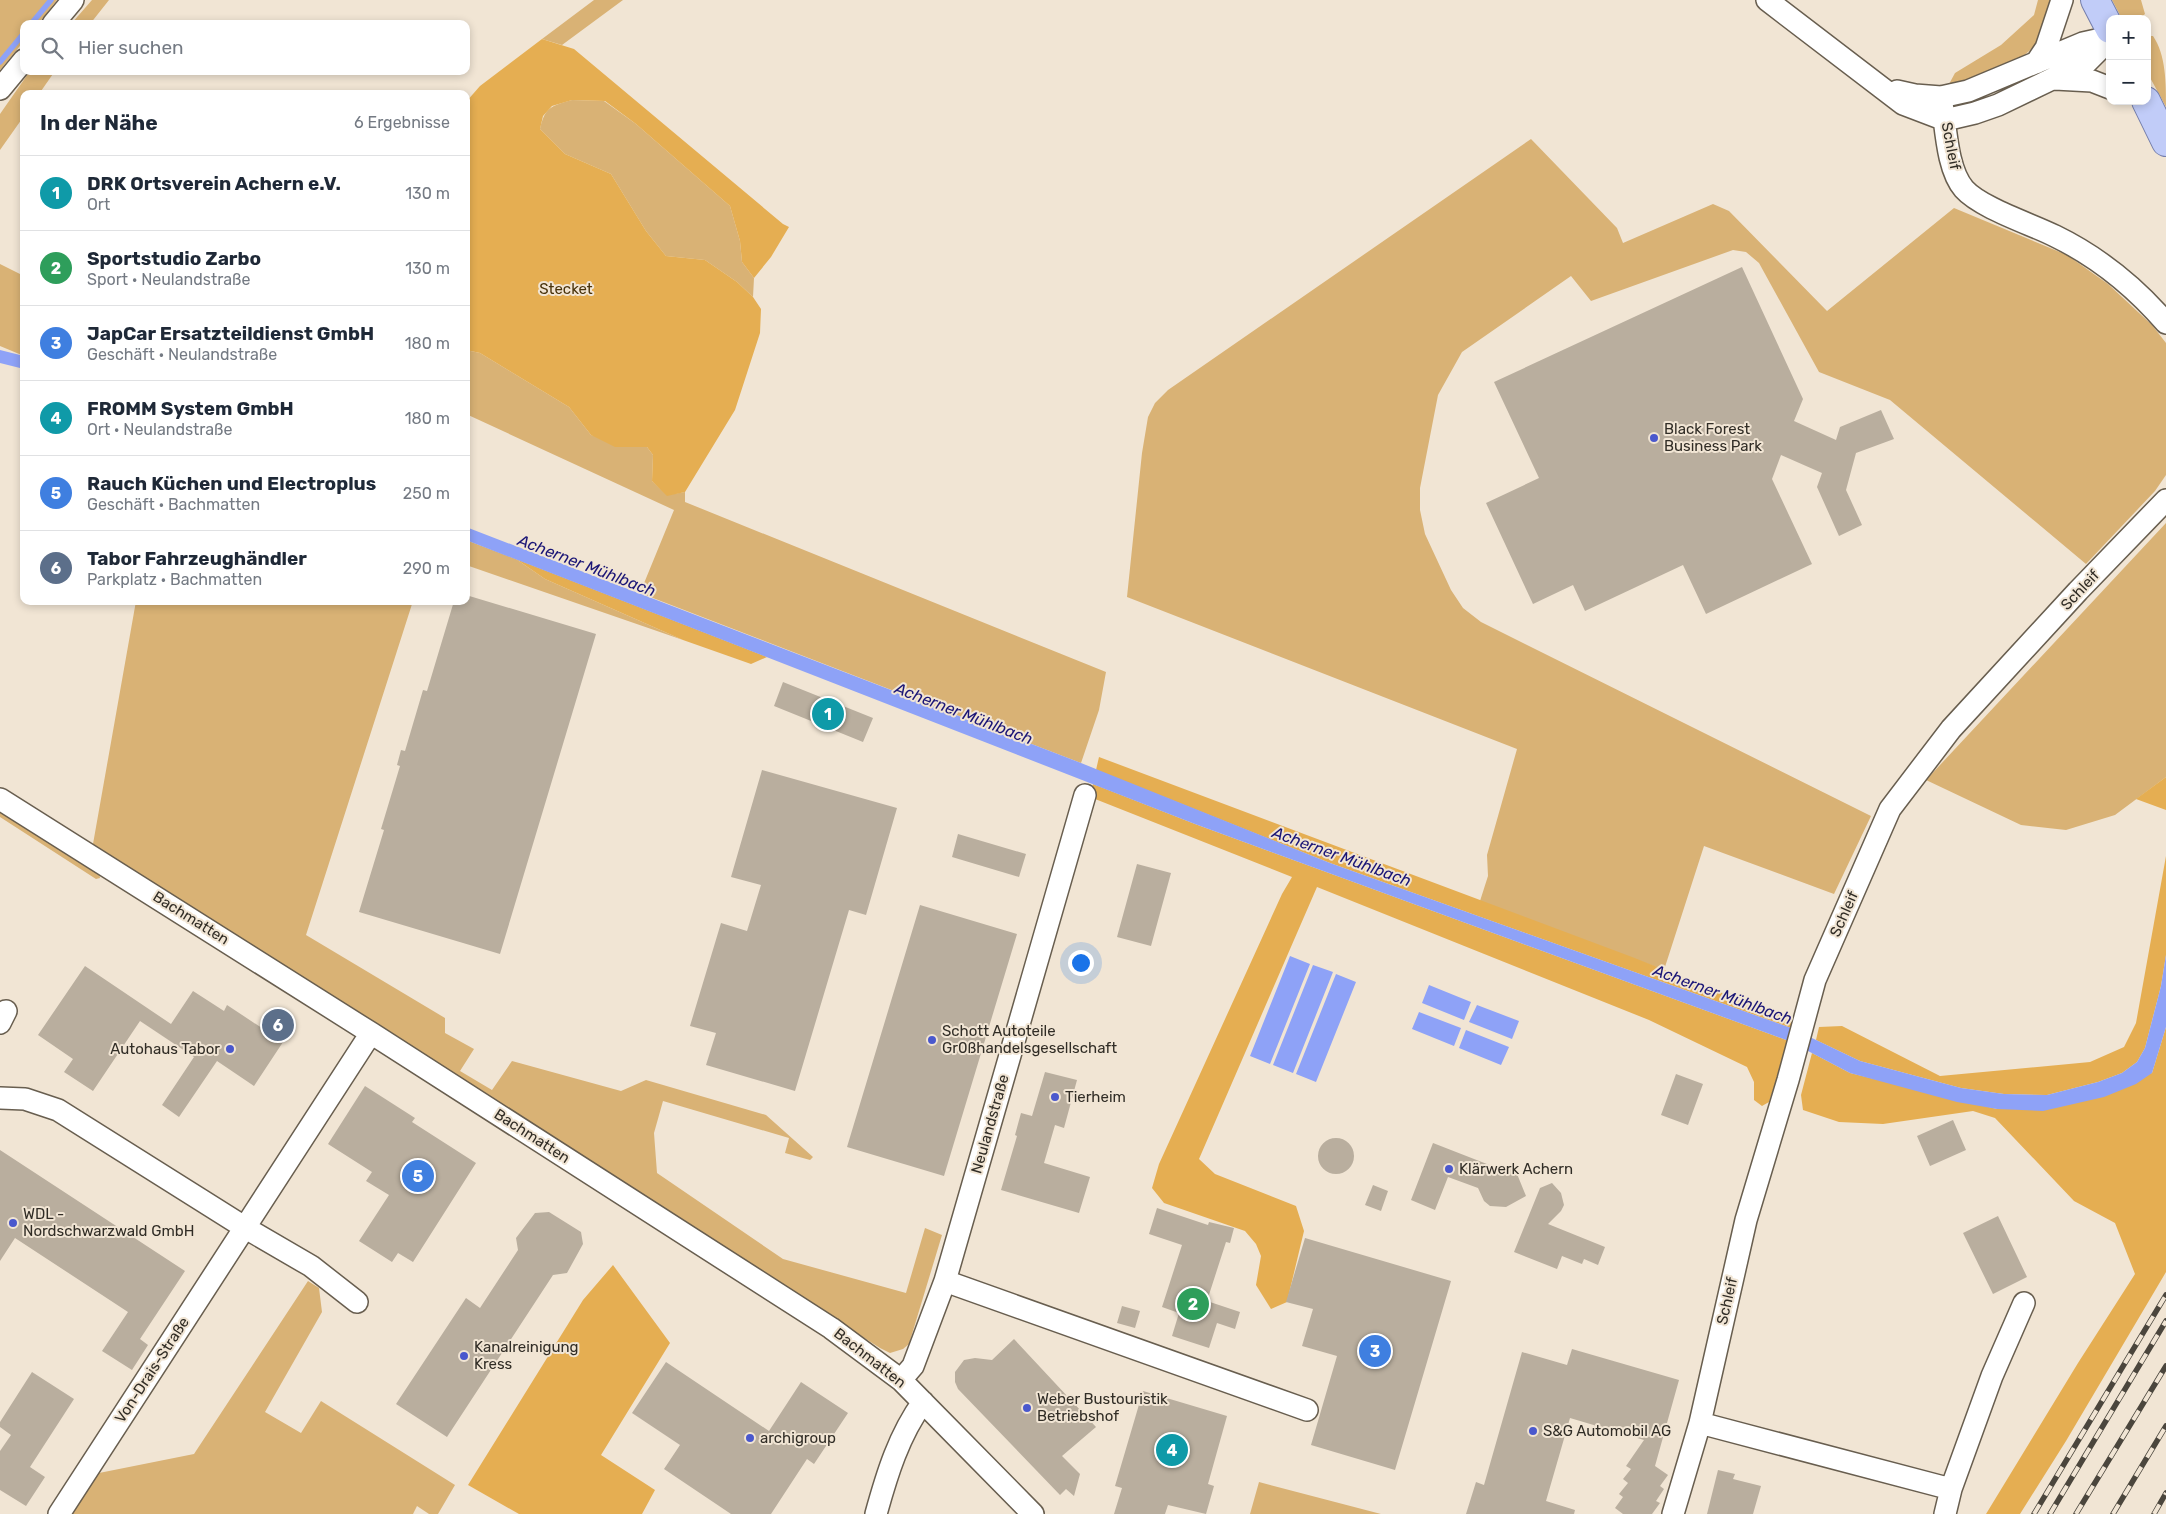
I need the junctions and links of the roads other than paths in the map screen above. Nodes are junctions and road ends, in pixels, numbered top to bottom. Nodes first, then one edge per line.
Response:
1 (73, 0) edge
2 (1767, 0) edge
3 (2062, 0) edge
4 (2096, 0) edge
5 (56, 20) edge
6 (2106, 21) edge
7 (2106, 39) edge
8 (2106, 42) edge
9 (2036, 63) junction
10 (20, 65) edge
11 (2052, 79) junction
12 (2106, 86) edge
13 (1885, 88) junction
14 (0, 89) edge
15 (1942, 97) junction
16 (2143, 105) edge
17 (1946, 120) junction
18 (2166, 142) edge
19 (2166, 323) edge
20 (2166, 500) edge
21 (1085, 795) dead end
22 (0, 799) edge
23 (371, 1033) junction
24 (0, 1098) edge
25 (244, 1227) junction
26 (945, 1281) junction
27 (357, 1302) dead end
28 (2024, 1303) dead end
29 (901, 1380) junction
30 (924, 1402) junction
31 (1307, 1410) dead end
32 (1700, 1423) junction
33 (1951, 1489) junction
34 (59, 1514) edge
35 (876, 1514) edge
36 (1033, 1514) edge
37 (1674, 1514) edge
38 (1945, 1514) edge

1 - 5 street
2 - 13 street
3 - 9 street
4 - 6 main road
7 - 9 street
8 - 11 street
9 - 15 street
10 - 14 street
11 - 12 street
11 - 17 street
13 - 15 street
13 - 17 street
15 - 17 street, Schleif
16 - 18 main road
17 - 19 street, Schleif
20 - 32 street, Schleif
21 - 26 street, Neulandstraße
22 - 23 street, Bachmatten
23 - 25 street, Von-Drais-Straße
23 - 29 street, Bachmatten
24 - 25 street
25 - 27 street
25 - 34 street, Von-Drais-Straße
26 - 29 street, Neulandstraße
26 - 31 street
28 - 33 street
29 - 30 street, Bachmatten
30 - 35 street
30 - 36 street, Bachmatten
32 - 33 street
32 - 37 street, Schleif
33 - 38 street

